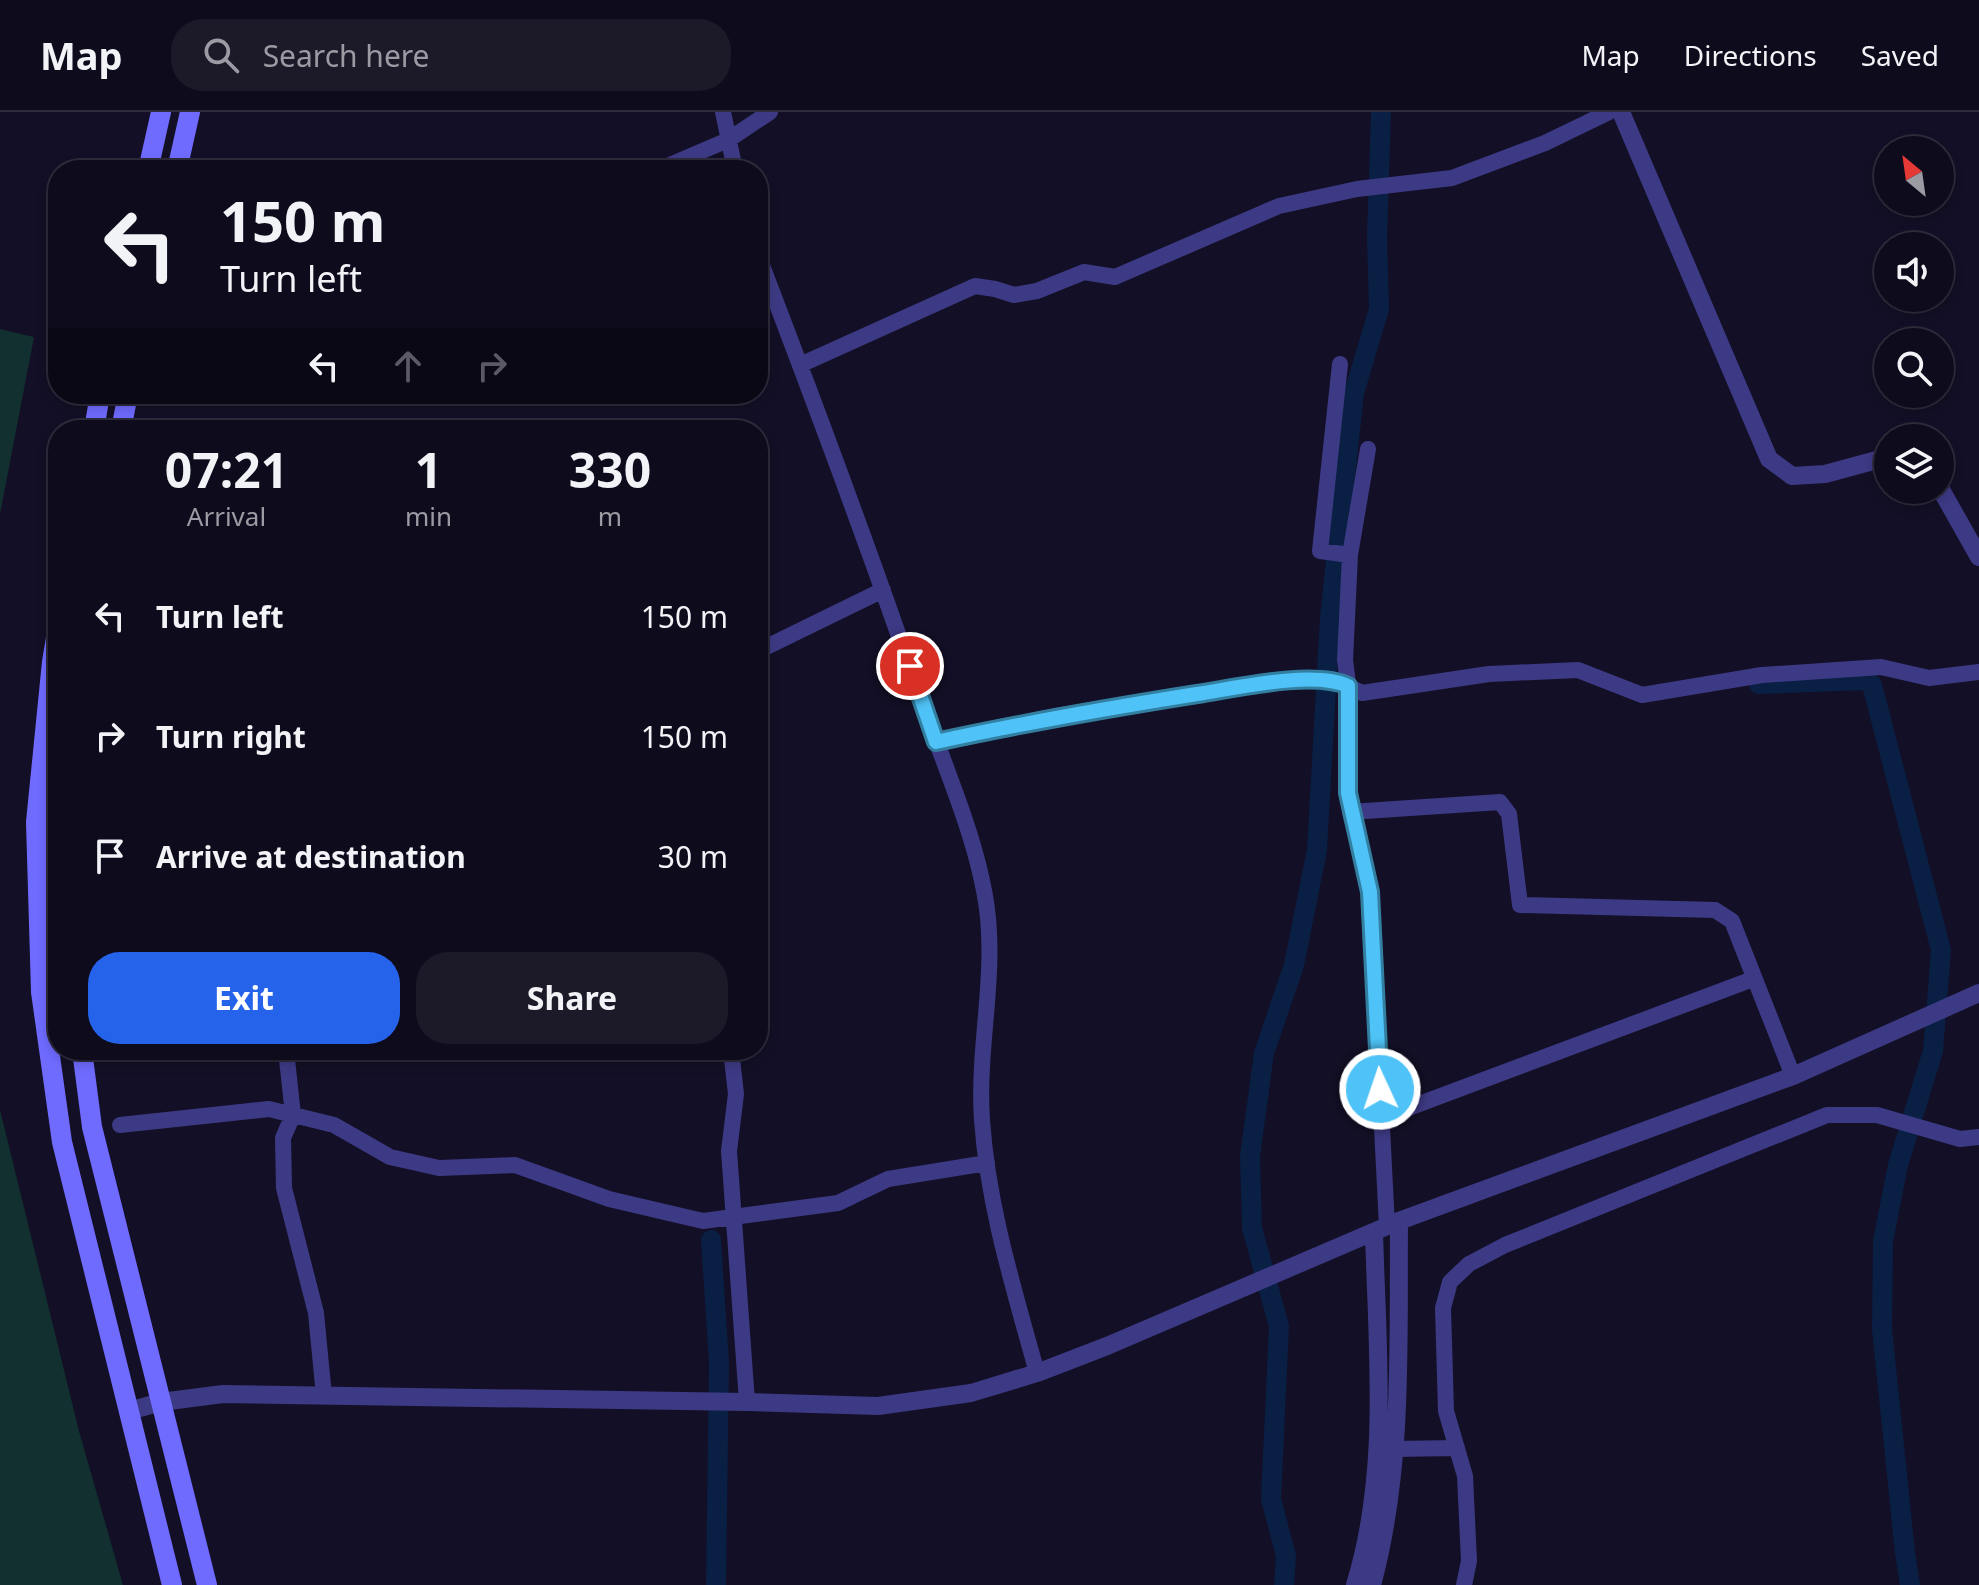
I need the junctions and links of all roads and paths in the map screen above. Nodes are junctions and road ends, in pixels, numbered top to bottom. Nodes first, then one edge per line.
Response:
1 (161, 112) edge
2 (190, 112) edge
3 (723, 112) edge
4 (770, 112) edge
5 (1609, 112) edge
6 (1621, 112) edge
7 (728, 140) junction
8 (150, 160) edge
9 (179, 160) edge
10 (681, 160) edge
11 (733, 160) edge
12 (768, 281) edge
13 (1340, 364) dead end
14 (800, 365) junction
15 (1368, 449) dead end
16 (1874, 461) edge
17 (1949, 504) edge
18 (1349, 555) junction
19 (1979, 557) edge
20 (883, 590) junction
21 (768, 646) edge
22 (1979, 672) edge
23 (1342, 683) junction
24 (48, 702) edge
25 (936, 742) junction
26 (1350, 812) junction
27 (1753, 979) junction
28 (1978, 993) edge
29 (48, 1042) edge
30 (51, 1060) edge
31 (83, 1060) edge
32 (287, 1060) edge
33 (732, 1060) edge
34 (1793, 1076) junction
35 (293, 1115) junction
36 (1382, 1118) junction
37 (120, 1125) dead end
38 (1979, 1137) edge
39 (987, 1163) junction
40 (734, 1217) junction
41 (1387, 1226) junction
42 (1037, 1373) junction
43 (324, 1396) junction
44 (161, 1402) junction
45 (746, 1402) junction
46 (129, 1411) junction
47 (1457, 1448) junction
48 (1393, 1449) junction
49 (172, 1585) edge
50 (207, 1585) edge
51 (1355, 1585) edge
52 (1372, 1585) edge
53 (1464, 1585) edge

1 - 8 main road
2 - 9 main road
3 - 7 street
4 - 7 street
5 - 14 street
6 - 16 street
7 - 10 street
7 - 11 street
12 - 14 street
13 - 18 street
14 - 20 street
15 - 18 street
17 - 19 street
18 - 23 street
20 - 21 street
20 - 25 street
22 - 23 street
23 - 25 street
23 - 26 street
24 - 29 main road
25 - 39 street
26 - 27 street
26 - 36 street
27 - 34 street
27 - 36 street
28 - 34 street
30 - 46 main road
31 - 44 main road
32 - 35 street
33 - 40 street
34 - 41 street
35 - 37 street
35 - 40 street
35 - 43 street
36 - 41 street
38 - 47 street
39 - 40 street
39 - 42 street
40 - 45 street
41 - 42 street
41 - 48 street
41 - 51 street
42 - 45 street
43 - 44 street
43 - 45 street
44 - 46 street
44 - 50 main road
46 - 49 main road
47 - 48 street
47 - 53 street
48 - 52 street

